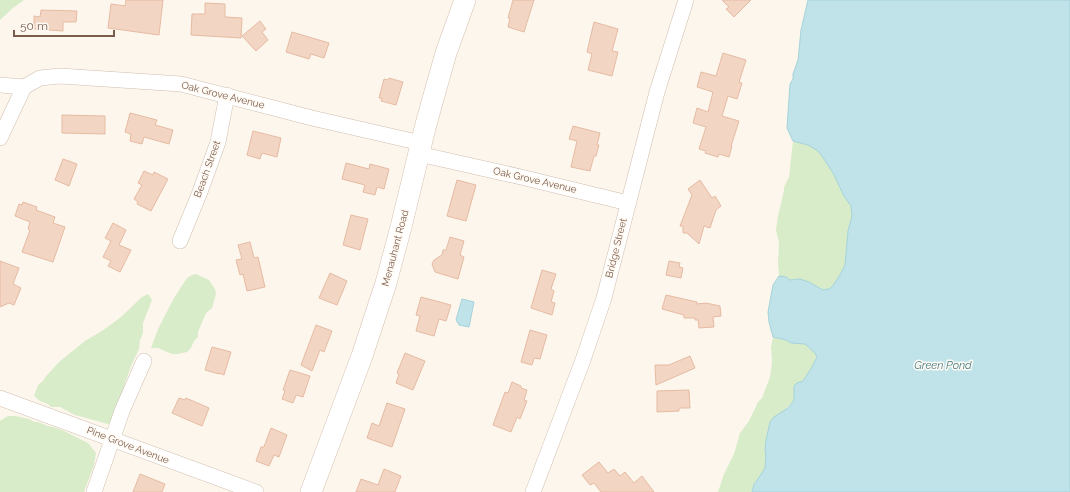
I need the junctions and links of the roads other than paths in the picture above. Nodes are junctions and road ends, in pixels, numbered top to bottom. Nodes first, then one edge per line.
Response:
1 (465, 0) edge
2 (686, 0) edge
3 (0, 85) edge
4 (24, 87) junction
5 (227, 95) junction
6 (0, 138) edge
7 (420, 148) junction
8 (628, 203) junction
9 (180, 241) dead end
10 (144, 360) dead end
11 (0, 398) edge
12 (112, 439) junction
13 (94, 492) edge
14 (256, 492) edge
15 (311, 492) edge
16 (533, 492) edge

1 - 7 main road, Menauhant Road
2 - 8 street, Bridge Street
3 - 4 street
4 - 5 street, Oak Grove Avenue
4 - 6 street
5 - 7 street, Oak Grove Avenue
5 - 9 street, Beach Street
7 - 8 street, Oak Grove Avenue
7 - 15 main road, Menauhant Road
8 - 16 street, Bridge Street
10 - 12 street
11 - 12 street, Pine Grove Avenue
12 - 13 street
12 - 14 street, Pine Grove Avenue

